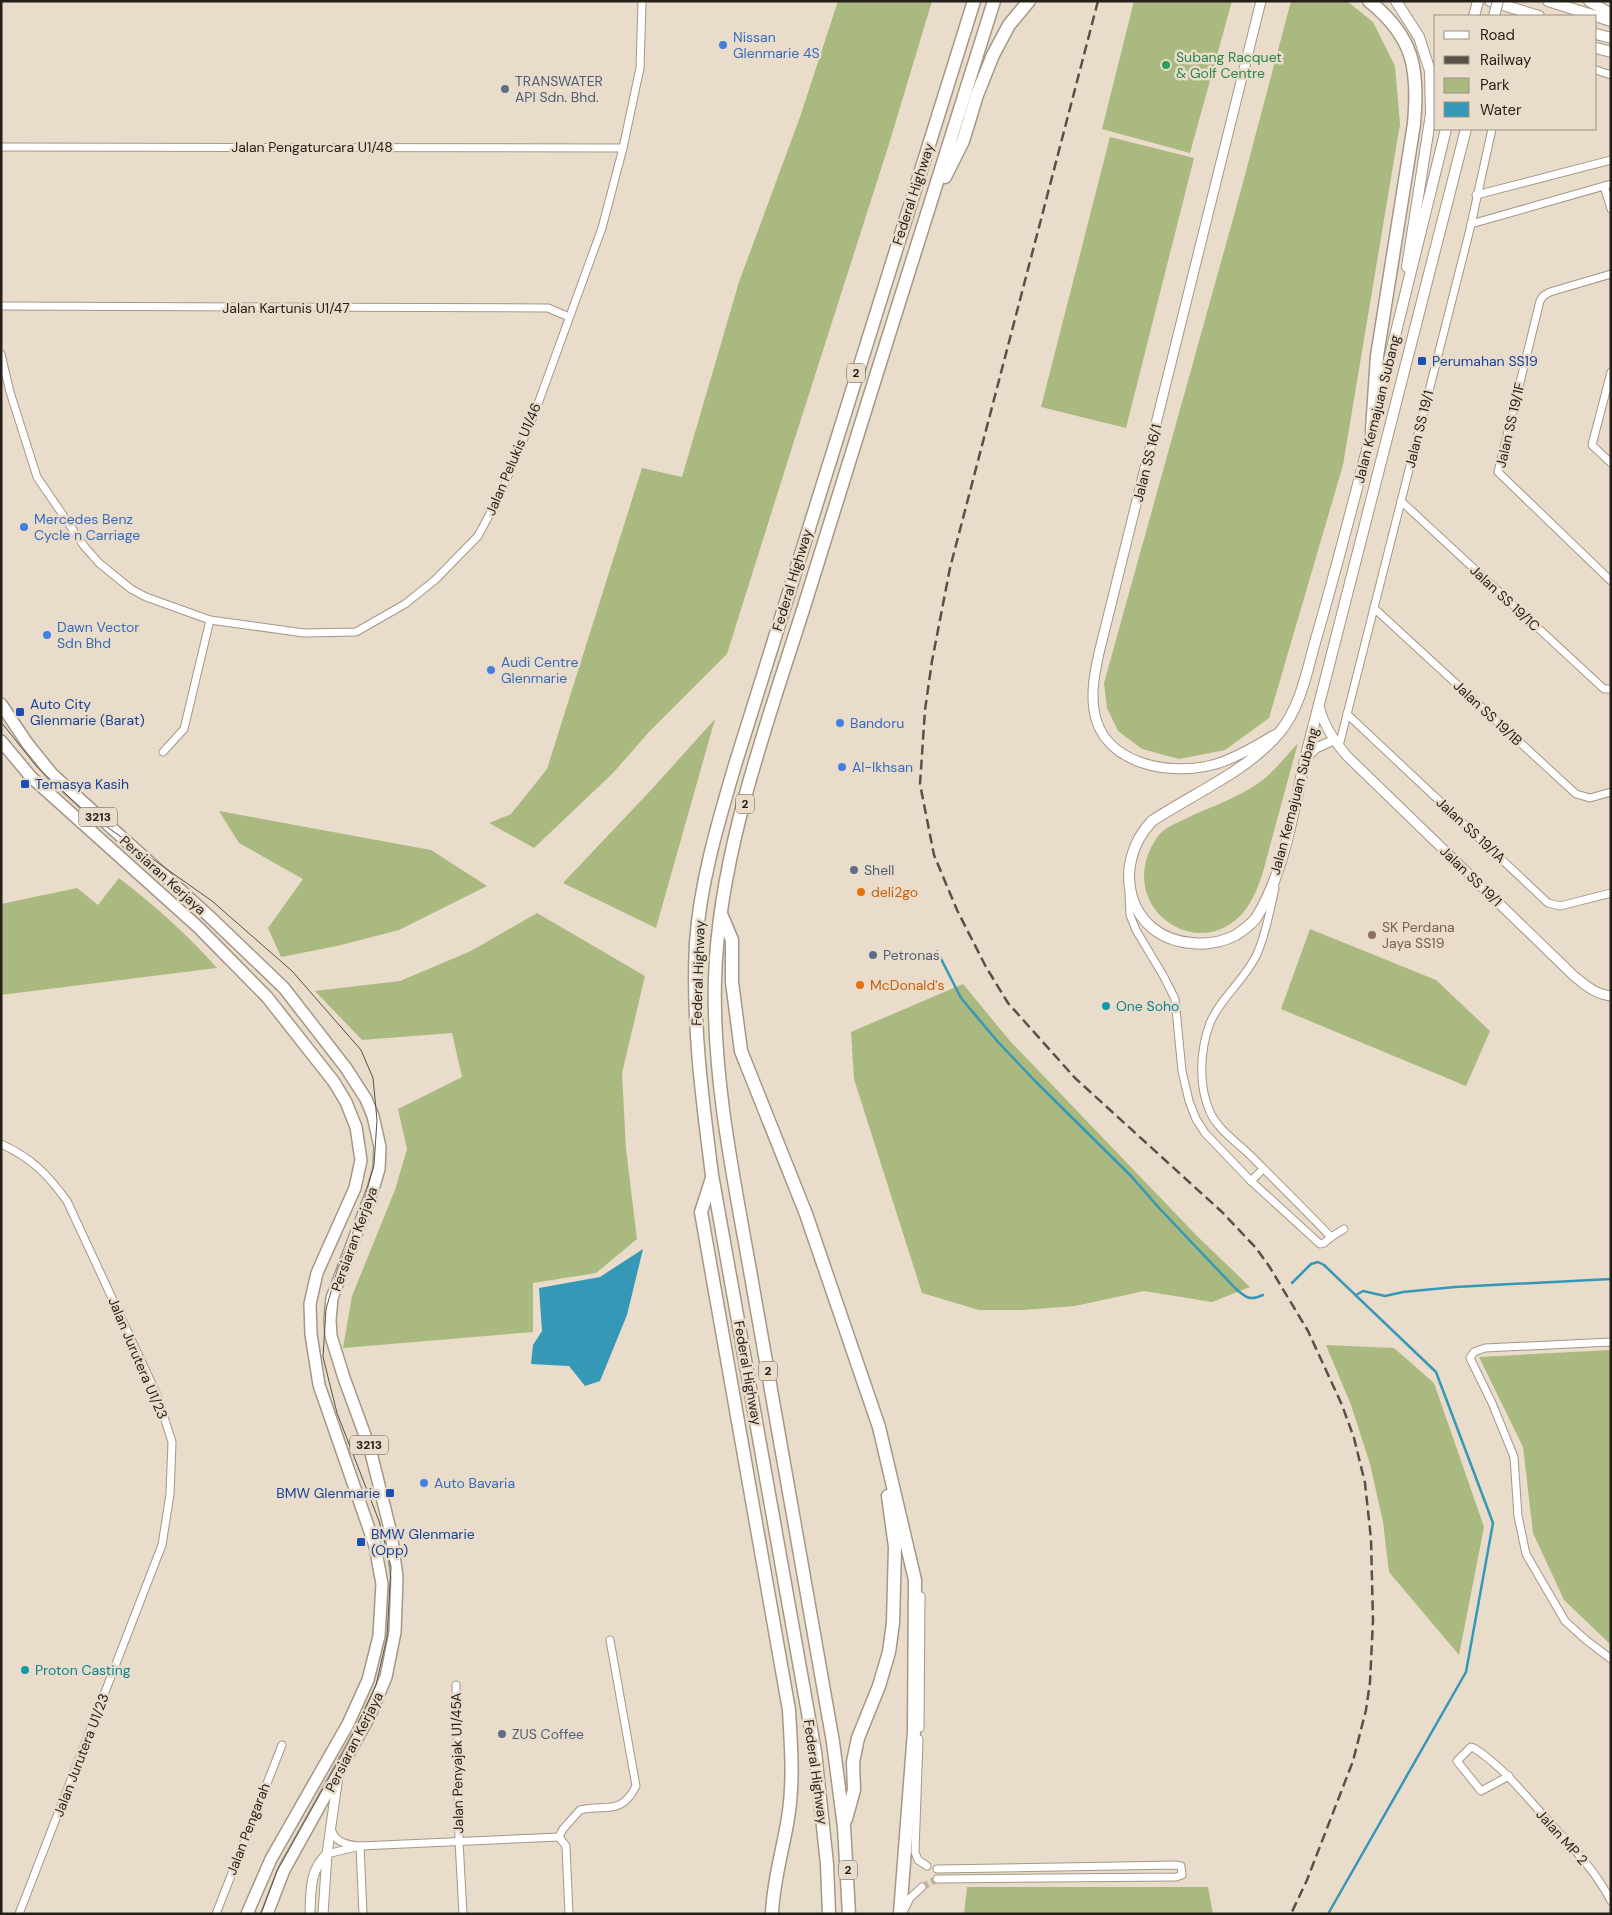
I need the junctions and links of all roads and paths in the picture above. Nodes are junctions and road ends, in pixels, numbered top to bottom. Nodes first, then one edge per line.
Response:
1 (642, 1) edge
2 (974, 1) edge
3 (994, 1) edge
4 (1029, 1) edge
5 (1261, 1) edge
6 (1369, 1) edge
7 (1396, 1) edge
8 (1478, 1) edge
9 (1490, 1) edge
10 (1498, 1) edge
11 (1548, 1) edge
12 (1589, 1) edge
13 (1611, 14) edge
14 (1474, 15) edge
15 (1494, 15) edge
16 (1536, 15) edge
17 (1592, 15) edge
18 (1597, 17) edge
19 (1611, 21) edge
20 (1597, 34) edge
21 (1611, 38) edge
22 (1597, 48) edge
23 (1611, 52) edge
24 (1597, 70) edge
25 (1611, 75) edge
26 (1446, 130) edge
27 (1466, 130) edge
28 (1492, 130) edge
29 (1, 147) edge
30 (623, 148) junction
31 (1611, 160) edge
32 (1607, 185) edge
33 (1476, 195) junction
34 (1611, 209) edge
35 (927, 213) junction
36 (1471, 224) junction
37 (1611, 274) edge
38 (1, 306) edge
39 (569, 318) junction
40 (1396, 336) junction
41 (1, 354) edge
42 (1611, 372) edge
43 (1372, 430) junction
44 (1611, 463) edge
45 (1401, 501) junction
46 (1611, 581) edge
47 (1374, 608) junction
48 (210, 620) junction
49 (1611, 690) edge
50 (1, 704) edge
51 (1319, 705) junction
52 (1347, 714) junction
53 (1280, 733) junction
54 (1, 741) edge
55 (1336, 744) junction
56 (163, 752) dead end
57 (1305, 759) junction
58 (1611, 792) edge
59 (1283, 854) junction
60 (1130, 885) junction
61 (1611, 893) edge
62 (721, 914) junction
63 (1611, 996) edge
64 (1, 1144) edge
65 (1263, 1169) junction
66 (712, 1175) junction
67 (1251, 1181) junction
68 (1344, 1229) dead end
69 (1331, 1238) junction
70 (1611, 1342) edge
71 (879, 1427) junction
72 (908, 1547) junction
73 (610, 1640) dead end
74 (1611, 1659) edge
75 (456, 1685) dead end
76 (282, 1745) dead end
77 (338, 1775) junction
78 (1509, 1776) junction
79 (844, 1826) junction
80 (331, 1827) junction
81 (560, 1837) junction
82 (459, 1842) junction
83 (360, 1846) junction
84 (327, 1854) junction
85 (927, 1866) dead end
86 (937, 1869) tunnel mouth
87 (937, 1879) tunnel mouth
88 (922, 1887) tunnel mouth
89 (1611, 1901) edge
90 (19, 1914) edge
91 (216, 1914) edge
92 (247, 1914) edge
93 (268, 1914) edge
94 (310, 1914) edge
95 (323, 1914) edge
96 (363, 1914) edge
97 (463, 1914) edge
98 (569, 1914) edge
99 (772, 1914) edge
100 (829, 1914) edge
101 (849, 1914) edge
102 (901, 1914) edge

1 - 30 street, Jalan Pelukis U1/46
2 - 66 highway, Federal Highway / 2
3 - 35 highway, Federal Highway / 2
4 - 35 highway
5 - 53 street, Jalan SS 16/1
6 - 43 highway
7 - 40 main road
8 - 14 main road
9 - 16 main road
10 - 15 main road, bridge
11 - 17 main road
12 - 13 main road
18 - 19 main road
20 - 21 main road
22 - 23 main road
24 - 25 street
26 - 40 main road, Jalan Kemajuan Subang
27 - 51 main road, Jalan Kemajuan Subang
28 - 33 street, Jalan SS 19/1
29 - 30 street, Jalan Pengaturcara U1/48
30 - 39 street, Jalan Pelukis U1/46
31 - 33 street
32 - 34 street
32 - 36 street
33 - 36 street, Jalan SS 19/1
35 - 62 highway, Federal Highway / 2
36 - 45 street, Jalan SS 19/1
37 - 46 street, Jalan SS 19/1F
38 - 39 street, Jalan Kartunis U1/47
39 - 48 street, Jalan Pelukis U1/46
40 - 43 main road, Jalan Kemajuan Subang
41 - 48 street, Jalan Pelukis U1/46
42 - 44 street
43 - 53 main road, Jalan Kemajuan Subang
45 - 47 street, Jalan SS 19/1
45 - 49 street, Jalan SS 19/1C
47 - 52 street, Jalan SS 19/1
47 - 58 street, Jalan SS 19/1B
48 - 56 street
50 - 77 main road, Persiaran Kerjaya / 3213
51 - 55 street, Jalan SS 19/1
51 - 57 main road, Jalan Kemajuan Subang
52 - 55 street, Jalan SS 19/1
52 - 61 street, Jalan SS 19/1A
53 - 60 main road, Jalan Kemajuan Subang
54 - 92 main road, Persiaran Kerjaya / 3213
55 - 57 street
55 - 63 street, Jalan SS 19/1
57 - 59 main road, Jalan Kemajuan Subang
59 - 60 main road, Jalan Kemajuan Subang
59 - 65 street
60 - 67 street
62 - 71 highway
62 - 79 highway, Federal Highway / 2
64 - 90 street, Jalan Jurutera U1/23
65 - 67 street
65 - 69 street
66 - 99 highway
66 - 100 highway, Federal Highway / 2
67 - 69 street
68 - 69 street
70 - 74 street
71 - 72 highway
71 - 79 highway
72 - 85 street
72 - 102 highway
73 - 81 street
75 - 82 street, Jalan Penyajak U1/45A
76 - 91 street, Jalan Pengarah
77 - 80 street
77 - 93 main road, Persiaran Kerjaya / 3213
78 - 78 street, Jalan MP 2
78 - 89 street, Jalan MP 2
79 - 101 highway, Federal Highway / 2
80 - 83 street
80 - 84 street
81 - 82 street
81 - 98 street
82 - 83 street
82 - 97 street, Jalan Penyajak U1/45A
83 - 84 street
83 - 96 street
84 - 94 street
84 - 95 street
86 - 87 street
88 - 102 street

